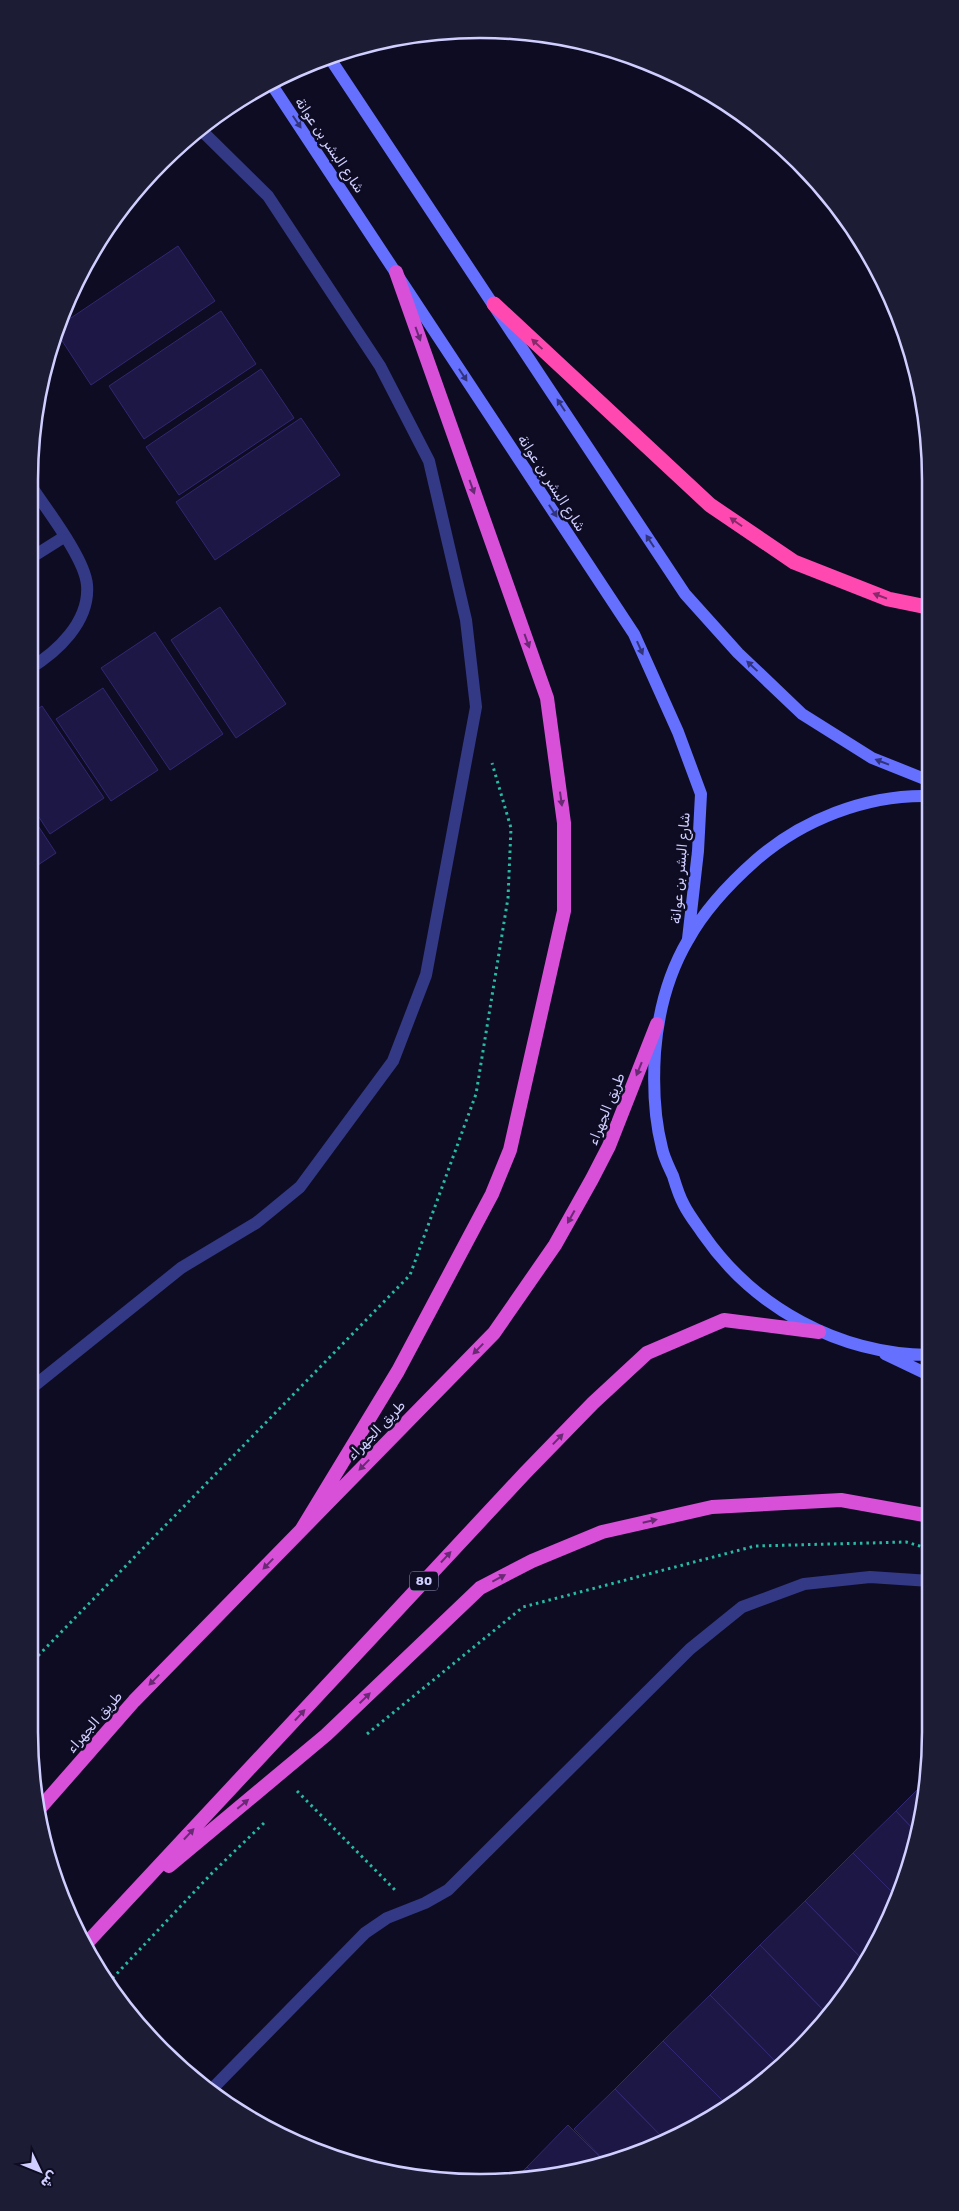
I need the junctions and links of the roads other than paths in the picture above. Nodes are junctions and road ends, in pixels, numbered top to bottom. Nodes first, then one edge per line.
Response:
1 (333, 63) edge
2 (274, 88) edge
3 (205, 133) edge
4 (396, 272) junction
5 (494, 304) junction
6 (38, 496) edge
7 (64, 537) junction
8 (38, 553) edge
9 (922, 606) edge
10 (38, 663) edge
11 (922, 778) edge
12 (922, 796) edge
13 (688, 939) junction
14 (657, 1024) junction
15 (819, 1332) junction
16 (876, 1350) junction
17 (922, 1354) edge
18 (922, 1372) edge
19 (38, 1383) edge
20 (922, 1515) edge
21 (302, 1529) junction
22 (922, 1580) edge
23 (44, 1804) edge
24 (125, 1903) junction
25 (90, 1940) edge
26 (215, 2086) edge

1 - 5 main road
2 -> 4 main road, شارع البشر بن عوانة
3 - 19 street
4 -> 13 main road, شارع البشر بن عوانة
4 -> 21 highway
9 -> 5 highway
11 -> 5 main road
6 - 7 street
7 - 8 street
7 - 10 street
12 - 13 main road, 80
13 - 14 main road, 80
14 - 15 main road, 80
14 -> 21 highway, طريق الجهراء / 80
15 - 16 main road, 80
24 -> 15 highway, 80
16 - 17 main road, 80
16 - 18 main road
24 -> 20 highway
21 -> 23 highway, طريق الجهراء / 80
22 - 26 street
24 - 25 highway, 80

